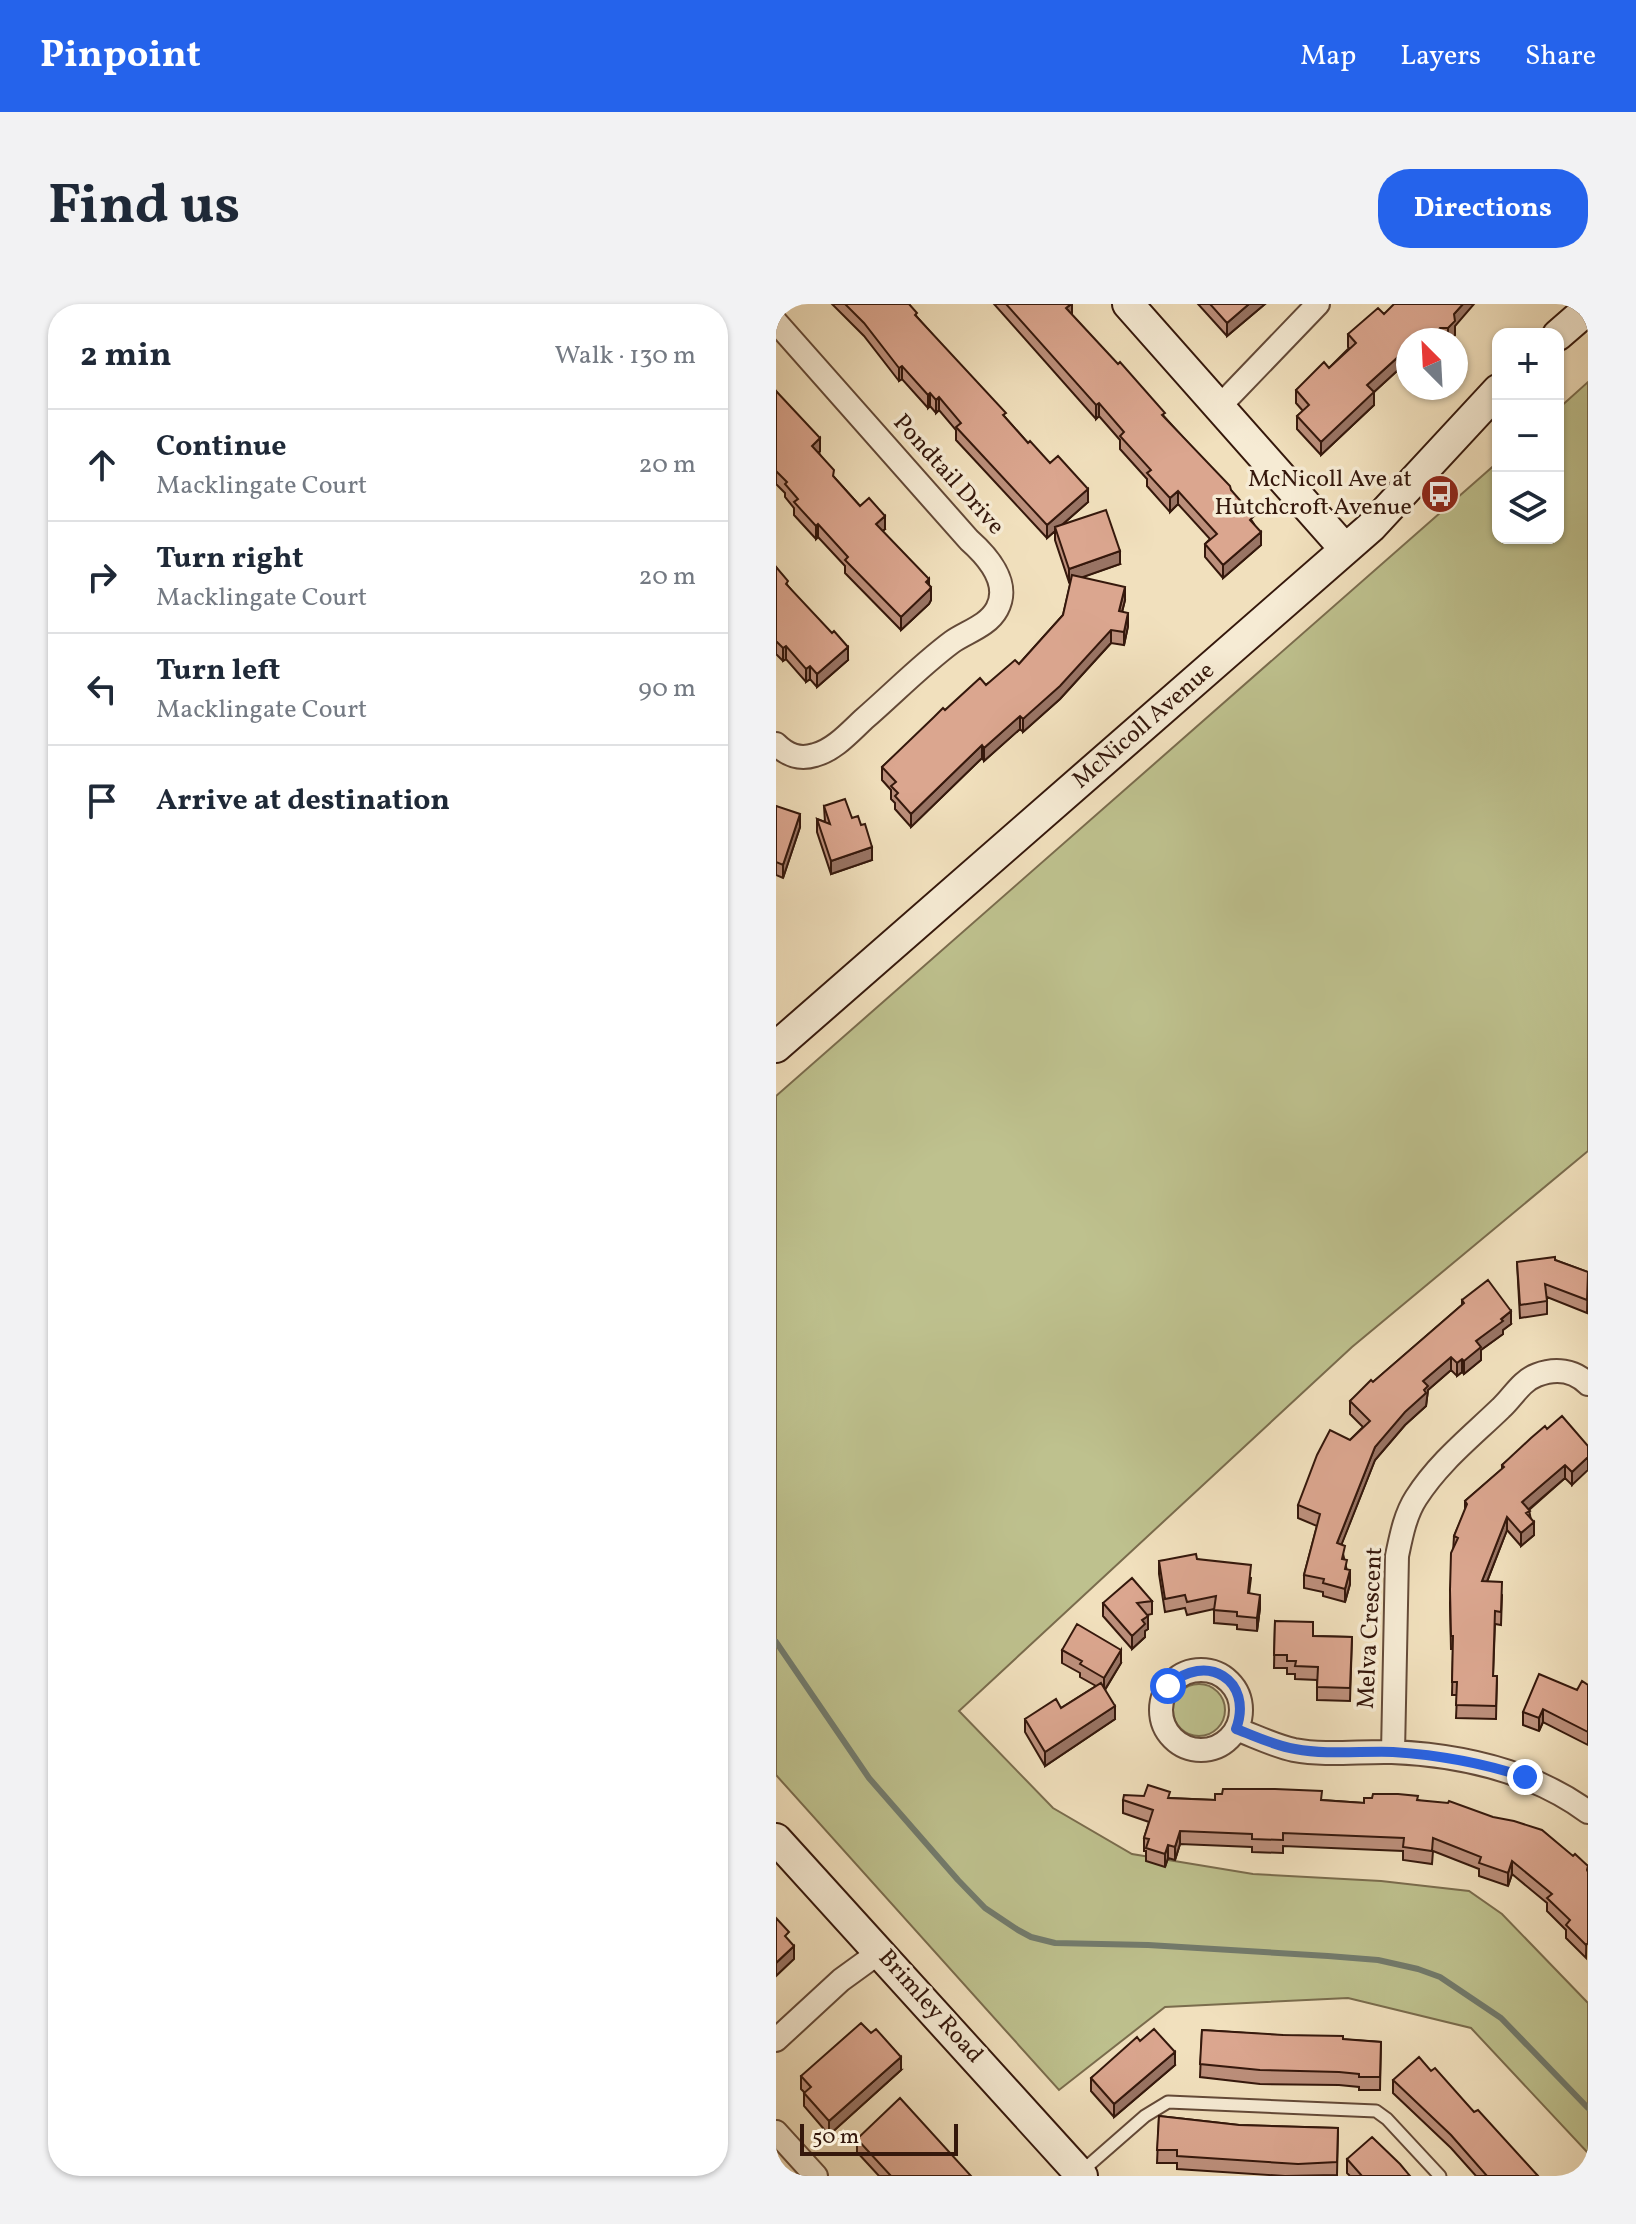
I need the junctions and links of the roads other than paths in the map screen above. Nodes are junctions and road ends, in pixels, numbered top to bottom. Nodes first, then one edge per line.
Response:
1 (1128, 304) edge
2 (1318, 304) edge
3 (1588, 309) edge
4 (776, 322) edge
5 (1564, 330) edge
6 (1492, 396) edge
7 (1219, 407) junction
8 (1345, 549) junction
9 (776, 744) edge
10 (776, 1047) edge
11 (1588, 1384) edge
12 (1236, 1729) dead end
13 (1393, 1752) junction
14 (1588, 1812) edge
15 (776, 1839) edge
16 (881, 1951) junction
17 (776, 2040) edge
18 (776, 2132) edge
19 (1080, 2175) edge
20 (816, 2176) edge
21 (1440, 2176) edge

1 - 7 main road
2 - 7 street
3 - 5 main road
4 - 9 street, Pondtail Drive
6 - 8 main road, McNicoll Avenue
7 - 8 main road
8 - 10 main road, McNicoll Avenue
11 - 13 street, Melva Crescent
12 - 13 street
13 - 14 street
15 - 16 main road, Brimley Road
16 - 17 street
16 - 19 main road, Brimley Road
18 - 20 street
19 - 21 lane

